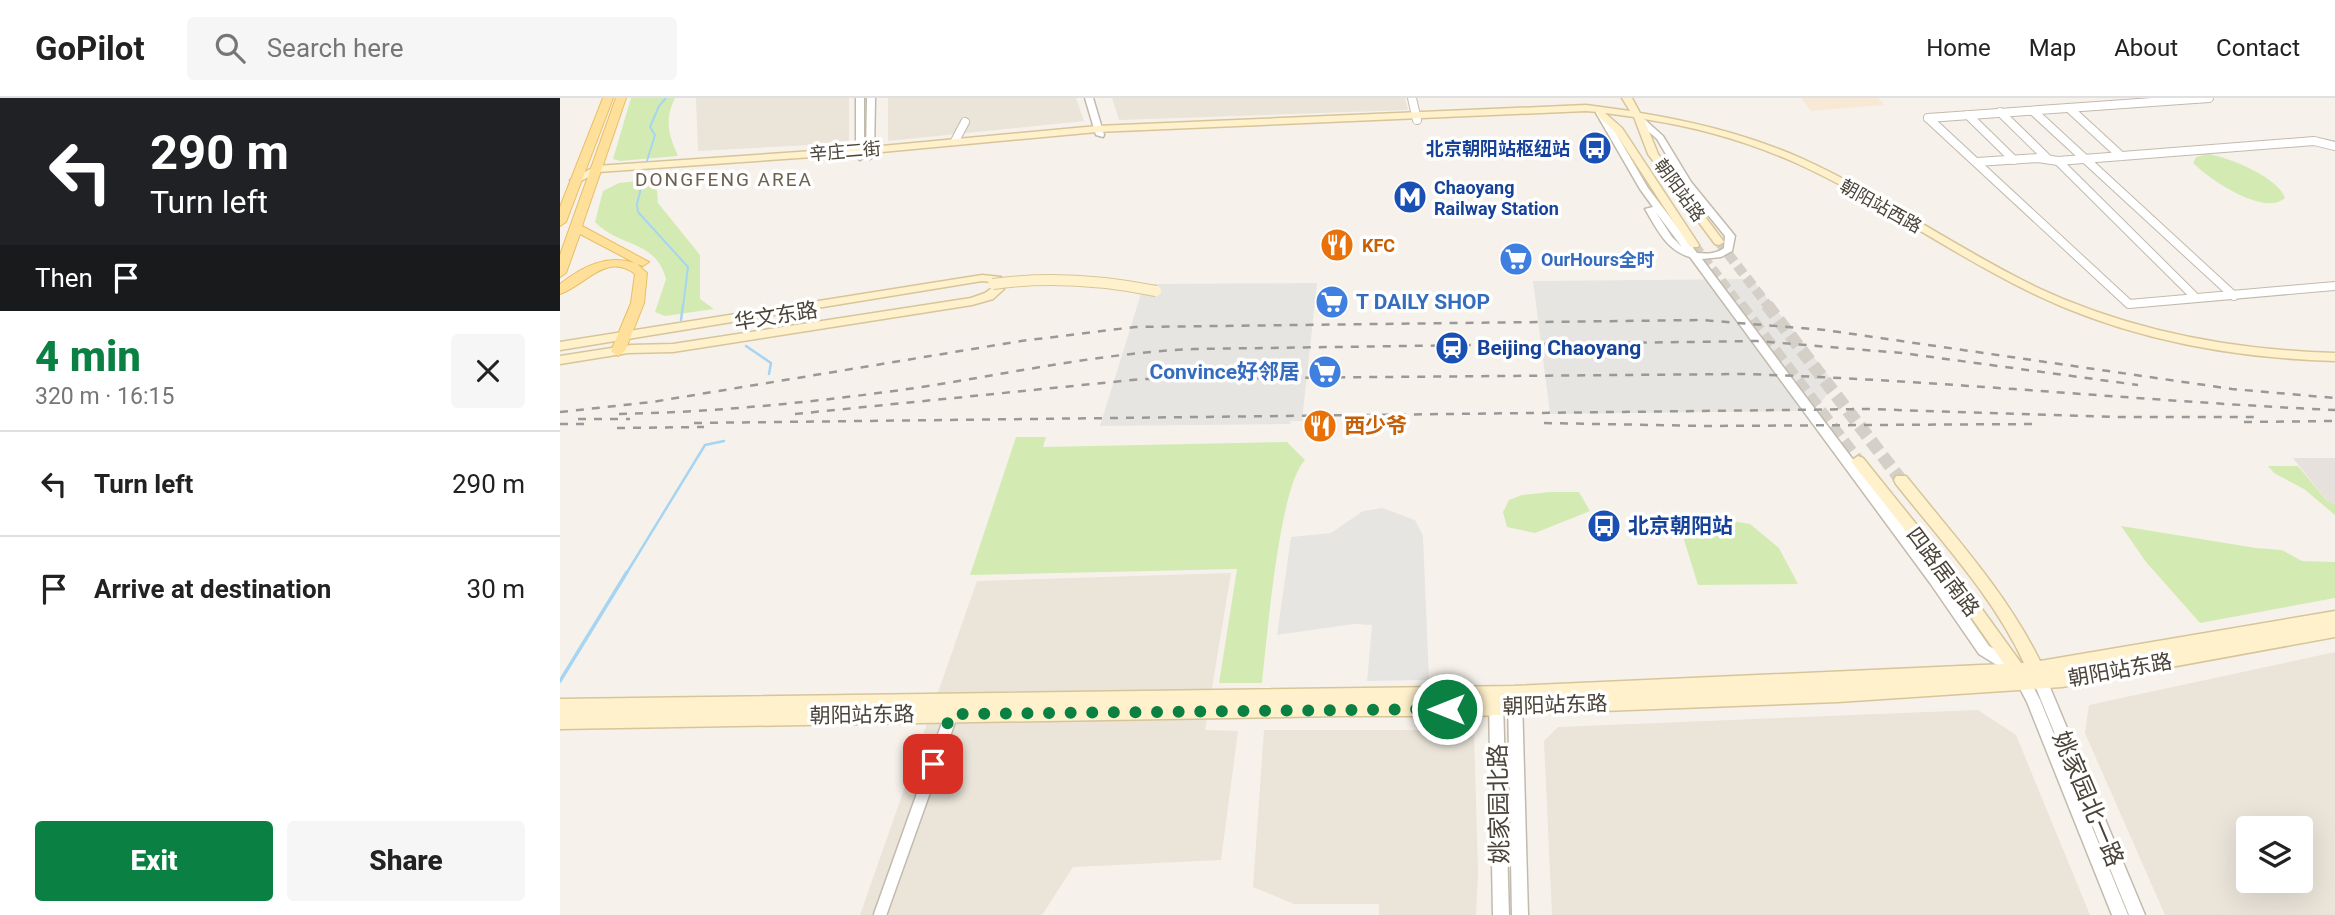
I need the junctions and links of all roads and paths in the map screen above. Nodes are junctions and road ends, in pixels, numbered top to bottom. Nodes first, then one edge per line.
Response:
1 (608, 98) edge
2 (621, 98) edge
3 (860, 98) edge
4 (871, 98) edge
5 (1089, 98) edge
6 (1412, 98) edge
7 (1596, 98) edge
8 (1627, 98) edge
9 (2209, 98) edge
10 (2070, 108) junction
11 (2033, 111) junction
12 (1599, 112) junction
13 (2000, 112) junction
14 (1968, 115) junction
15 (1417, 117) junction
16 (1638, 117) junction
17 (965, 122) dead end
18 (1697, 129) junction
19 (1099, 132) junction
20 (956, 141) junction
21 (2335, 146) edge
22 (865, 153) junction
23 (2121, 156) junction
24 (2087, 159) junction
25 (2014, 160) junction
26 (2053, 161) junction
27 (1977, 162) junction
28 (1623, 168) dead end
29 (595, 172) junction
30 (575, 180) junction
31 (560, 222) edge
32 (575, 227) junction
33 (1719, 242) tunnel mouth
34 (1694, 246) tunnel mouth
35 (560, 273) edge
36 (2335, 286) edge
37 (991, 287) junction
38 (560, 290) edge
39 (1151, 294) dead end
40 (2234, 296) junction
41 (2196, 298) junction
42 (629, 335) junction
43 (560, 346) edge
44 (624, 351) junction
45 (2335, 357) edge
46 (560, 360) edge
47 (2335, 364) edge
48 (1858, 461) tunnel mouth
49 (1901, 480) tunnel mouth
50 (2335, 617) edge
51 (2335, 630) edge
52 (2030, 677) junction
53 (1496, 700) junction
54 (1515, 700) junction
55 (560, 706) edge
56 (953, 707) junction
57 (560, 721) edge
58 (880, 915) edge
59 (1501, 915) edge
60 (1520, 915) edge
61 (2120, 915) edge
62 (2137, 915) edge

1 - 30 main road
2 - 29 main road
3 - 22 street
4 - 22 street
5 - 19 street
6 - 15 street
7 - 12 main road
8 - 16 main road, 朝阳站路
9 - 10 street
10 - 11 street
10 - 23 street
11 - 13 street
11 - 24 street
12 - 15 main road, 朝阳站西路
12 - 16 main road, 朝阳站西路
12 - 34 main road
12 - 52 street
13 - 14 street
13 - 26 street
14 - 25 street
14 - 27 street
15 - 19 main road, 辛庄二街
16 - 18 main road, 朝阳站西路
16 - 28 street
16 - 33 main road, 朝阳站路
17 - 20 street
18 - 45 main road, 朝阳站西路
18 - 47 main road, 朝阳站西路
19 - 20 main road, 辛庄二街
19 - 22 main road, 辛庄二街
20 - 22 main road, 辛庄二街
21 - 23 street
22 - 29 main road, 辛庄二街
23 - 24 street
24 - 26 street
24 - 40 street
25 - 26 street
25 - 27 street
26 - 41 street
27 - 41 street
29 - 30 main road, 辛庄二街
29 - 32 main road
30 - 31 main road
32 - 35 main road
32 - 42 main road
36 - 40 street
37 - 39 main road, bridge
37 - 42 main road, 华文东路
37 - 44 main road, 华文东路
38 - 42 main road
40 - 41 street
42 - 43 main road, 华文东路
42 - 44 main road
42 - 44 main road
44 - 46 main road, 华文东路
48 - 52 main road, 四路居南路
49 - 52 main road, 四路居南路
50 - 52 main road, 朝阳站东路
51 - 52 main road, 朝阳站东路
52 - 54 main road, 朝阳站东路
52 - 61 street, 姚家园北一路
52 - 62 street, 姚家园北一路
53 - 54 main road, 朝阳站东路
53 - 56 main road, 朝阳站东路
53 - 59 street, 姚家园北路
54 - 60 street, 姚家园北路
55 - 56 main road, 朝阳站东路
56 - 57 main road, 朝阳站东路
56 - 58 street

